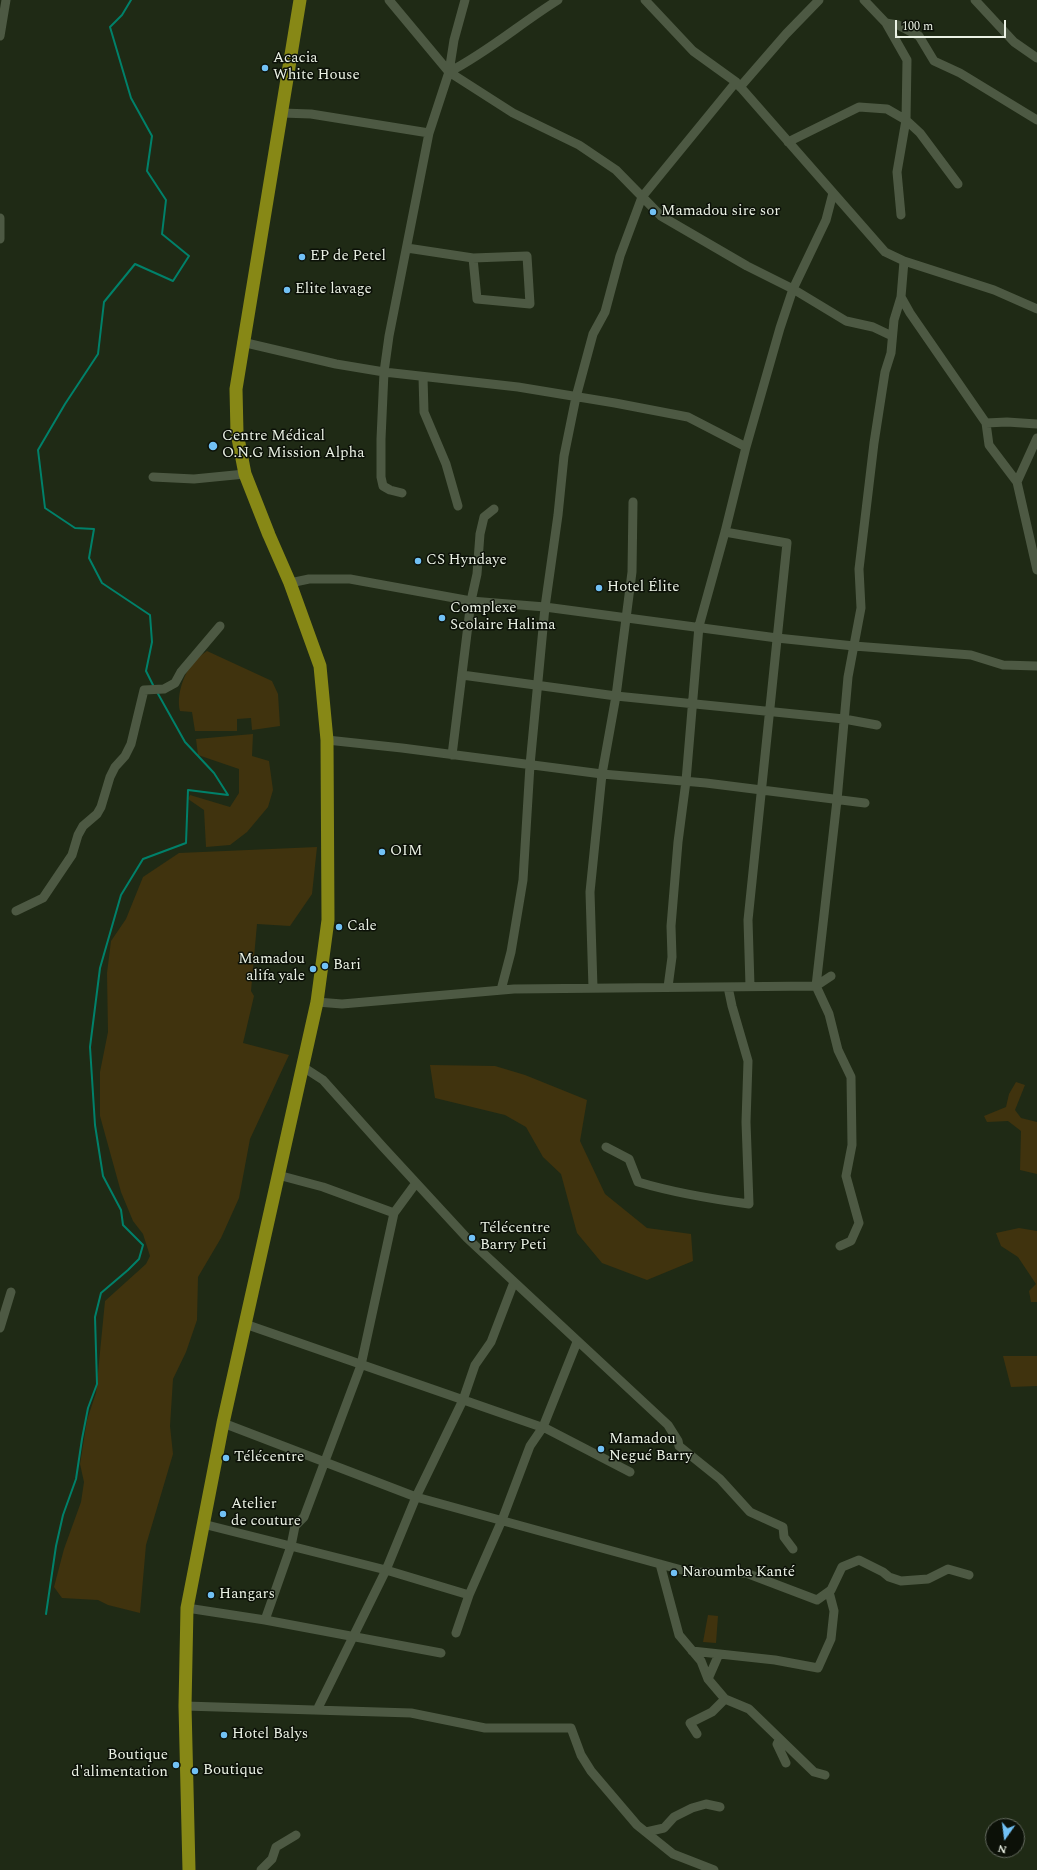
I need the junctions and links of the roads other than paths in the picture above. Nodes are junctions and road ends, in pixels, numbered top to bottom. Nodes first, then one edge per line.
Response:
1 (6, 0) edge
2 (300, 0) edge
3 (389, 0) edge
4 (465, 0) edge
5 (558, 0) edge
6 (645, 0) edge
7 (819, 0) edge
8 (864, 0) edge
9 (975, 0) edge
10 (886, 23) junction
11 (0, 36) edge
12 (1037, 58) edge
13 (449, 72) junction
14 (738, 85) junction
15 (282, 113) junction
16 (906, 120) junction
17 (1037, 120) edge
18 (429, 132) junction
19 (788, 142) junction
20 (958, 184) dead end
21 (833, 193) junction
22 (642, 197) junction
23 (901, 215) dead end
24 (0, 218) edge
25 (0, 239) edge
26 (406, 248) junction
27 (473, 258) junction
28 (904, 261) junction
29 (793, 289) junction
30 (901, 297) junction
31 (1037, 309) edge
32 (892, 336) junction
33 (242, 342) junction
34 (384, 372) junction
35 (423, 377) junction
36 (576, 397) junction
37 (986, 423) junction
38 (1037, 424) edge
39 (1037, 438) edge
40 (746, 448) junction
41 (245, 474) junction
42 (153, 477) dead end
43 (1017, 482) junction
44 (402, 493) dead end
45 (634, 502) dead end
46 (458, 506) dead end
47 (494, 509) dead end
48 (725, 532) junction
49 (1037, 570) edge
50 (290, 584) junction
51 (471, 601) junction
52 (545, 607) junction
53 (626, 618) junction
54 (220, 626) dead end
55 (699, 626) junction
56 (777, 638) junction
57 (854, 646) junction
58 (1037, 666) edge
59 (462, 675) junction
60 (538, 685) junction
61 (616, 696) junction
62 (692, 704) junction
63 (769, 711) junction
64 (844, 719) junction
65 (878, 725) dead end
66 (327, 740) junction
67 (452, 754) junction
68 (530, 765) junction
69 (602, 774) junction
70 (686, 782) junction
71 (760, 790) junction
72 (837, 800) junction
73 (865, 803) dead end
74 (16, 911) dead end
75 (831, 976) dead end
76 (750, 986) junction
77 (816, 986) junction
78 (668, 987) junction
79 (728, 987) junction
80 (593, 988) junction
81 (501, 990) junction
82 (317, 1002) junction
83 (303, 1067) junction
84 (606, 1147) dead end
85 (278, 1175) junction
86 (416, 1182) junction
87 (394, 1213) junction
88 (840, 1246) dead end
89 (514, 1282) junction
90 (11, 1292) dead end
91 (245, 1324) junction
92 (0, 1328) edge
93 (578, 1342) junction
94 (362, 1365) junction
95 (463, 1400) junction
96 (223, 1423) junction
97 (543, 1427) junction
98 (325, 1462) junction
99 (630, 1472) dead end
100 (416, 1497) junction
101 (502, 1520) junction
102 (203, 1524) junction
103 (291, 1546) junction
104 (793, 1549) dead end
105 (660, 1564) junction
106 (386, 1570) junction
107 (969, 1575) dead end
108 (829, 1592) junction
109 (469, 1595) junction
110 (817, 1600) junction
111 (187, 1608) junction
112 (834, 1611) junction
113 (265, 1620) junction
114 (456, 1633) dead end
115 (352, 1636) junction
116 (692, 1651) junction
117 (441, 1652) dead end
118 (719, 1654) junction
119 (708, 1679) junction
120 (725, 1699) junction
121 (185, 1706) junction
122 (317, 1710) junction
123 (697, 1734) dead end
124 (780, 1739) junction
125 (786, 1763) dead end
126 (825, 1775) dead end
127 (720, 1807) dead end
128 (646, 1832) junction
129 (296, 1835) dead end
130 (189, 1870) edge
131 (261, 1870) edge
132 (714, 1870) edge

1 - 11 street
2 - 15 highway
3 - 13 street
4 - 13 street
5 - 13 street
6 - 14 street
7 - 14 street
8 - 10 street
9 - 12 street
10 - 16 street
10 - 17 street
13 - 18 street
13 - 22 street
14 - 19 street
14 - 22 street
15 - 18 street
15 - 33 highway
16 - 19 street
16 - 20 street
16 - 23 street
18 - 26 street
19 - 21 street
21 - 28 street
21 - 29 street
22 - 29 street
22 - 36 street
24 - 25 street
26 - 27 street
26 - 34 street
27 - 27 street
28 - 30 street
28 - 31 street
29 - 32 street
29 - 40 street
30 - 32 street
30 - 37 street
32 - 57 street
33 - 34 street
33 - 41 highway
34 - 35 street
34 - 44 street
35 - 36 street
35 - 46 street
36 - 40 street
36 - 52 street
37 - 38 street
37 - 43 street
39 - 43 street
40 - 48 street
41 - 42 street
41 - 50 highway
43 - 49 street
45 - 53 street
47 - 51 street
48 - 55 street
48 - 56 street
50 - 51 street
50 - 66 highway
51 - 52 street
51 - 59 street
52 - 53 street
52 - 60 street
53 - 55 street
53 - 61 street
54 - 74 street
55 - 56 street
55 - 62 street
56 - 57 street
56 - 63 street
57 - 58 street
57 - 64 street
59 - 60 street
59 - 67 street
60 - 61 street
60 - 68 street
61 - 62 street
61 - 69 street
62 - 63 street
62 - 70 street
63 - 64 street
63 - 71 street
64 - 65 street
64 - 72 street
66 - 67 street
66 - 82 highway
67 - 68 street
68 - 69 street
68 - 81 street
69 - 70 street
69 - 80 street
70 - 71 street
70 - 78 street
71 - 72 street
71 - 76 street
72 - 73 street
72 - 77 street
75 - 77 street
76 - 77 street
76 - 79 street
77 - 88 street
78 - 79 street
78 - 80 street
79 - 84 street
80 - 81 street
81 - 82 street
82 - 83 highway
83 - 85 highway
83 - 86 street
85 - 87 street
85 - 91 highway
86 - 87 street
86 - 89 street
87 - 94 street
89 - 93 street
89 - 95 street
90 - 92 street
91 - 94 street
91 - 96 highway
93 - 97 street
93 - 104 street
94 - 95 street
94 - 98 street
95 - 97 street
95 - 100 street
96 - 98 street
96 - 102 highway
97 - 99 street
97 - 101 street
98 - 100 street
98 - 103 street
100 - 101 street
100 - 106 street
101 - 105 street
101 - 109 street
102 - 103 street
102 - 111 highway
103 - 106 street
103 - 113 street
105 - 110 street
105 - 116 street
106 - 109 street
106 - 115 street
107 - 108 street
108 - 110 street
108 - 112 street
109 - 114 street
110 - 112 street
111 - 113 street
111 - 121 highway
112 - 118 street
113 - 115 street
115 - 117 street
115 - 122 street
116 - 118 street
116 - 119 street
118 - 119 street
119 - 120 street
120 - 123 street
120 - 124 street
121 - 122 street
121 - 130 highway
122 - 128 street
124 - 125 street
124 - 126 street
127 - 128 street
128 - 132 street
129 - 131 street

